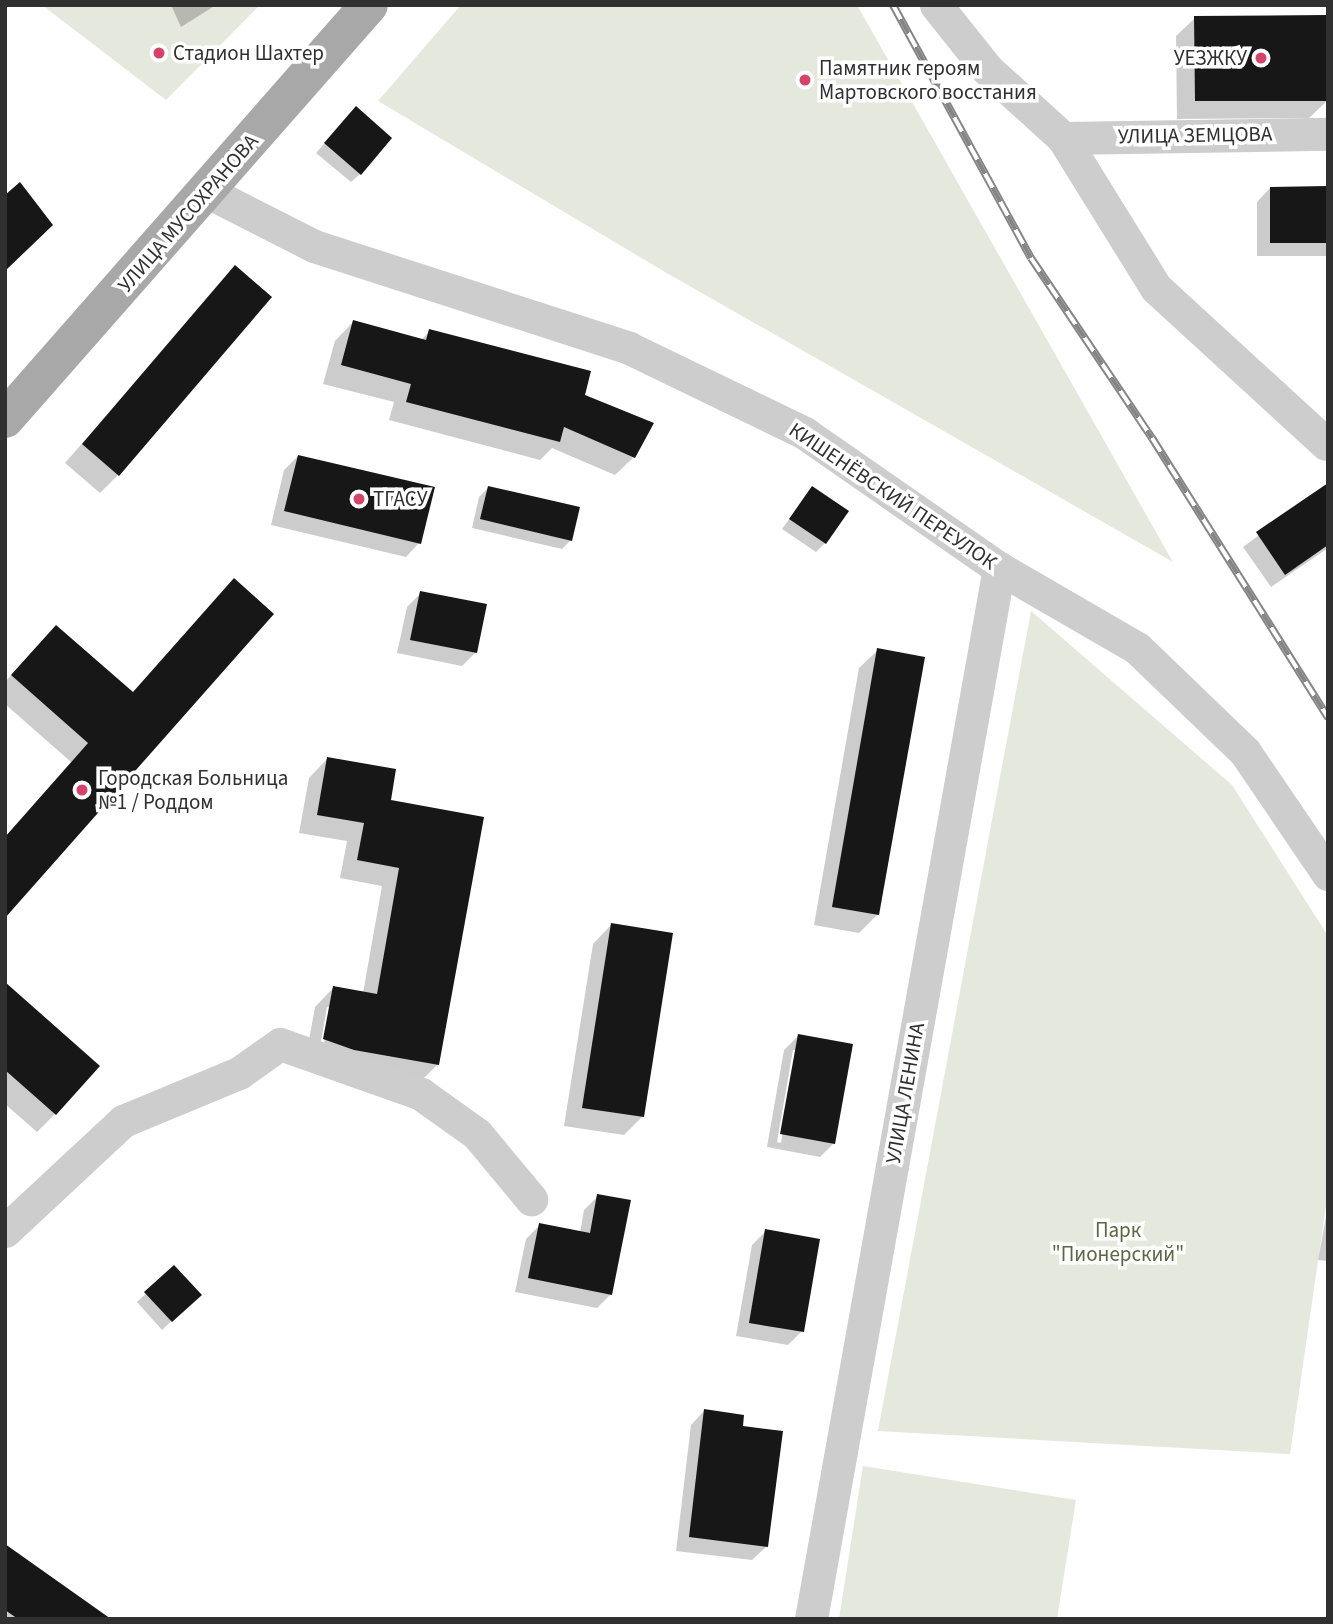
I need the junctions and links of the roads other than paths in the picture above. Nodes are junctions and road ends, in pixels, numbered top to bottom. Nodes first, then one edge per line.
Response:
1 (369, 5) edge
2 (936, 5) edge
3 (1328, 134) edge
4 (1063, 138) junction
5 (208, 192) junction
6 (5, 419) edge
7 (1326, 444) dead end
8 (999, 568) junction
9 (1328, 874) edge
10 (531, 1199) dead end
11 (5, 1231) edge
12 (811, 1619) edge

1 - 5 main road, УЛИЦА МУСОХРАНОВА
2 - 4 street
3 - 4 street, УЛИЦА ЗЕМЦОВА
4 - 7 street
5 - 6 main road, УЛИЦА МУСОХРАНОВА
5 - 8 street, КИШЕНЁВСКИЙ ПЕРЕУЛОК
8 - 9 street, КИШЕНЁВСКИЙ ПЕРЕУЛОК
8 - 12 street, УЛИЦА ЛЕНИНА
10 - 11 street

